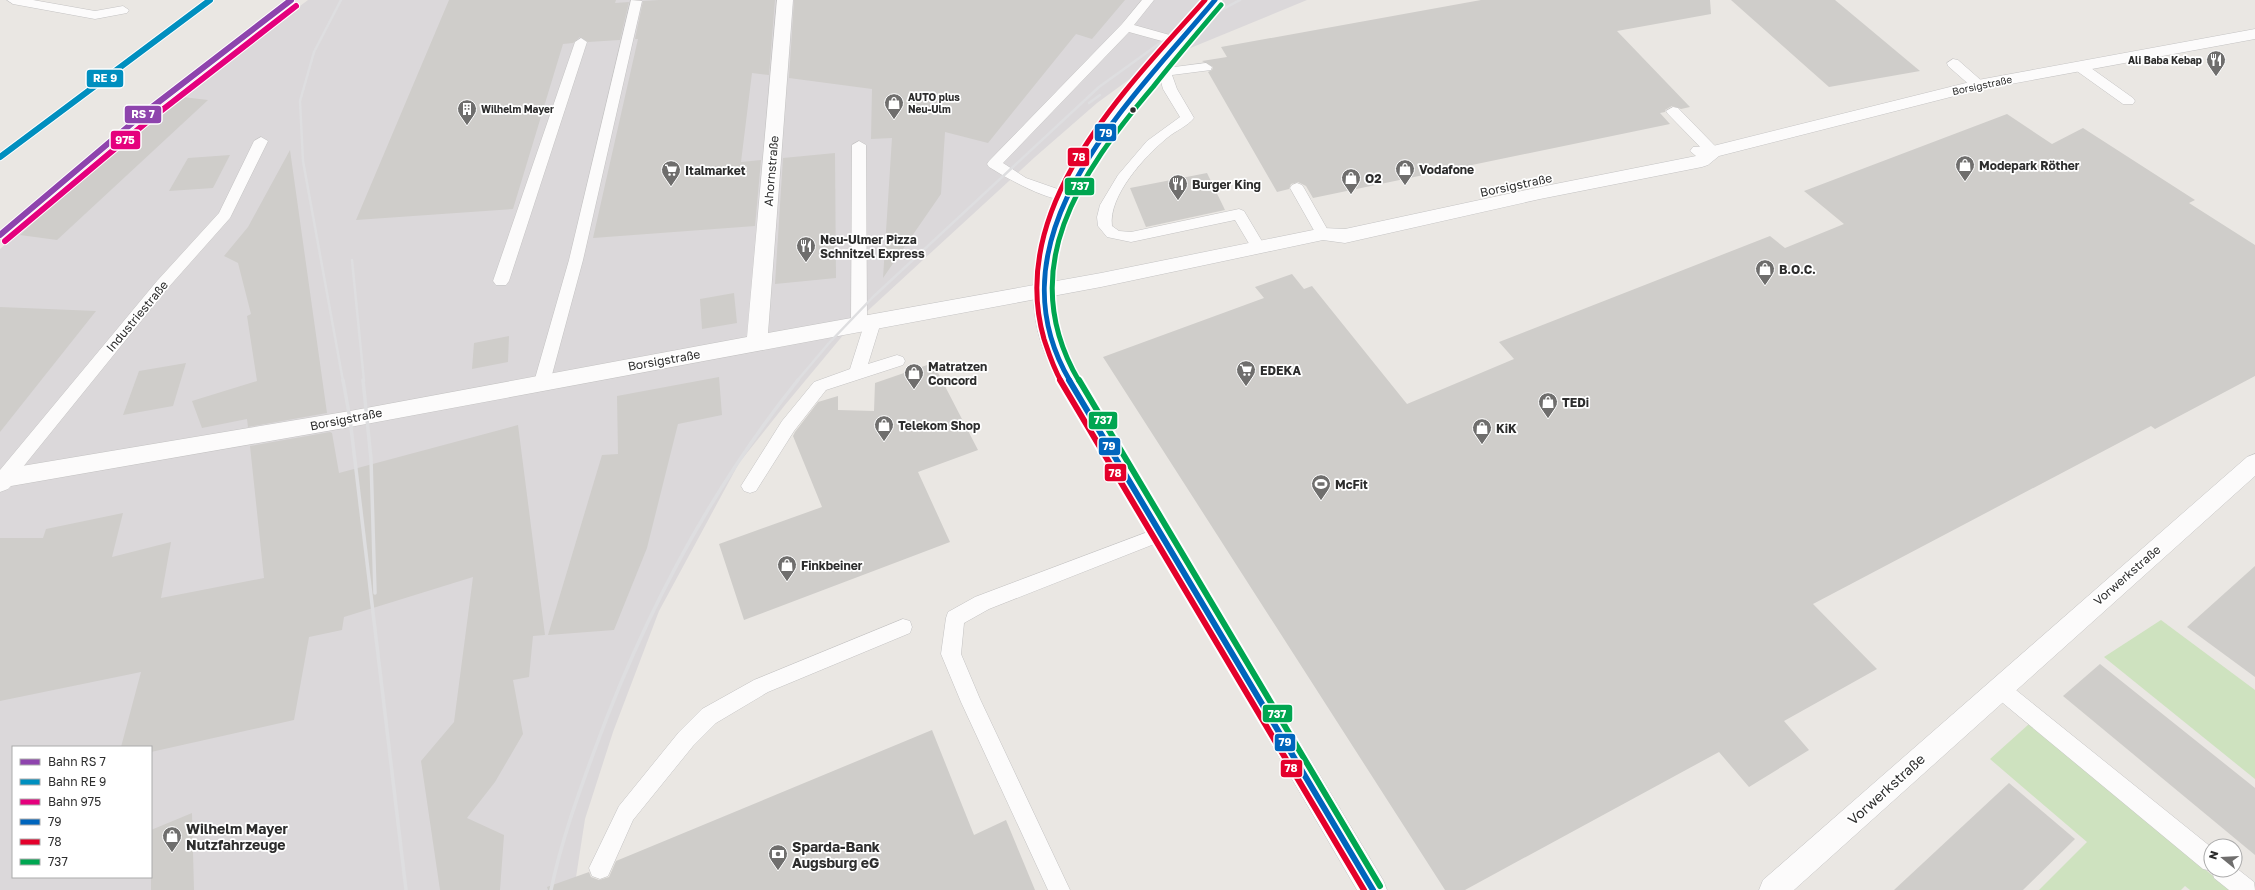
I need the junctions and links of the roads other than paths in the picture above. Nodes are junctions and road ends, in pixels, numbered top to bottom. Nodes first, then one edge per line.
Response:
1 (13, 0) edge
2 (785, 0) edge
3 (1148, 0) edge
4 (1215, 0) edge
5 (636, 1) edge
6 (123, 10) dead end
7 (1126, 27) junction
8 (2255, 34) edge
9 (581, 42) dead end
10 (1180, 42) junction
11 (1953, 63) dead end
12 (2079, 66) junction
13 (1206, 67) dead end
14 (1161, 71) junction
15 (1978, 85) junction
16 (2128, 102) dead end
17 (1673, 111) dead end
18 (261, 141) dead end
19 (859, 145) dead end
20 (1713, 152) junction
21 (1297, 188) dead end
22 (1064, 196) junction
23 (1323, 234) junction
24 (1259, 248) junction
25 (502, 281) dead end
26 (1043, 291) junction
27 (866, 323) junction
28 (757, 343) junction
29 (897, 361) dead end
30 (857, 373) junction
31 (542, 382) junction
32 (2251, 472) edge
33 (2, 481) edge
34 (750, 486) dead end
35 (1161, 534) junction
36 (903, 627) dead end
37 (1999, 688) junction
38 (2203, 854) edge
39 (600, 868) dead end
40 (2232, 878) edge
41 (1059, 890) edge
42 (1372, 890) edge
43 (1773, 890) edge
44 (2246, 890) edge

1 - 6 lane
2 - 28 street, Ahornstraße
3 - 7 lane
4 - 10 street
5 - 31 lane
7 - 10 lane
7 - 22 lane
8 - 12 street, Borsigstraße
9 - 25 lane
10 - 14 street
11 - 15 lane
12 - 15 street, Borsigstraße
12 - 16 lane
13 - 14 lane
14 - 22 street
14 - 24 lane
15 - 20 street, Borsigstraße
17 - 20 lane
18 - 33 lane, Industriestraße
19 - 27 lane
20 - 23 street, Borsigstraße
21 - 23 lane
22 - 26 street
23 - 24 street, Borsigstraße
24 - 26 street, Borsigstraße
26 - 27 street, Borsigstraße
26 - 35 street
27 - 28 street, Borsigstraße
27 - 30 lane
28 - 31 street, Borsigstraße
29 - 30 lane
30 - 34 lane
31 - 33 street, Borsigstraße
32 - 37 street, Vorwerkstraße
35 - 41 lane
35 - 42 street
36 - 39 lane
37 - 38 lane
37 - 43 street, Vorwerkstraße
40 - 44 lane

